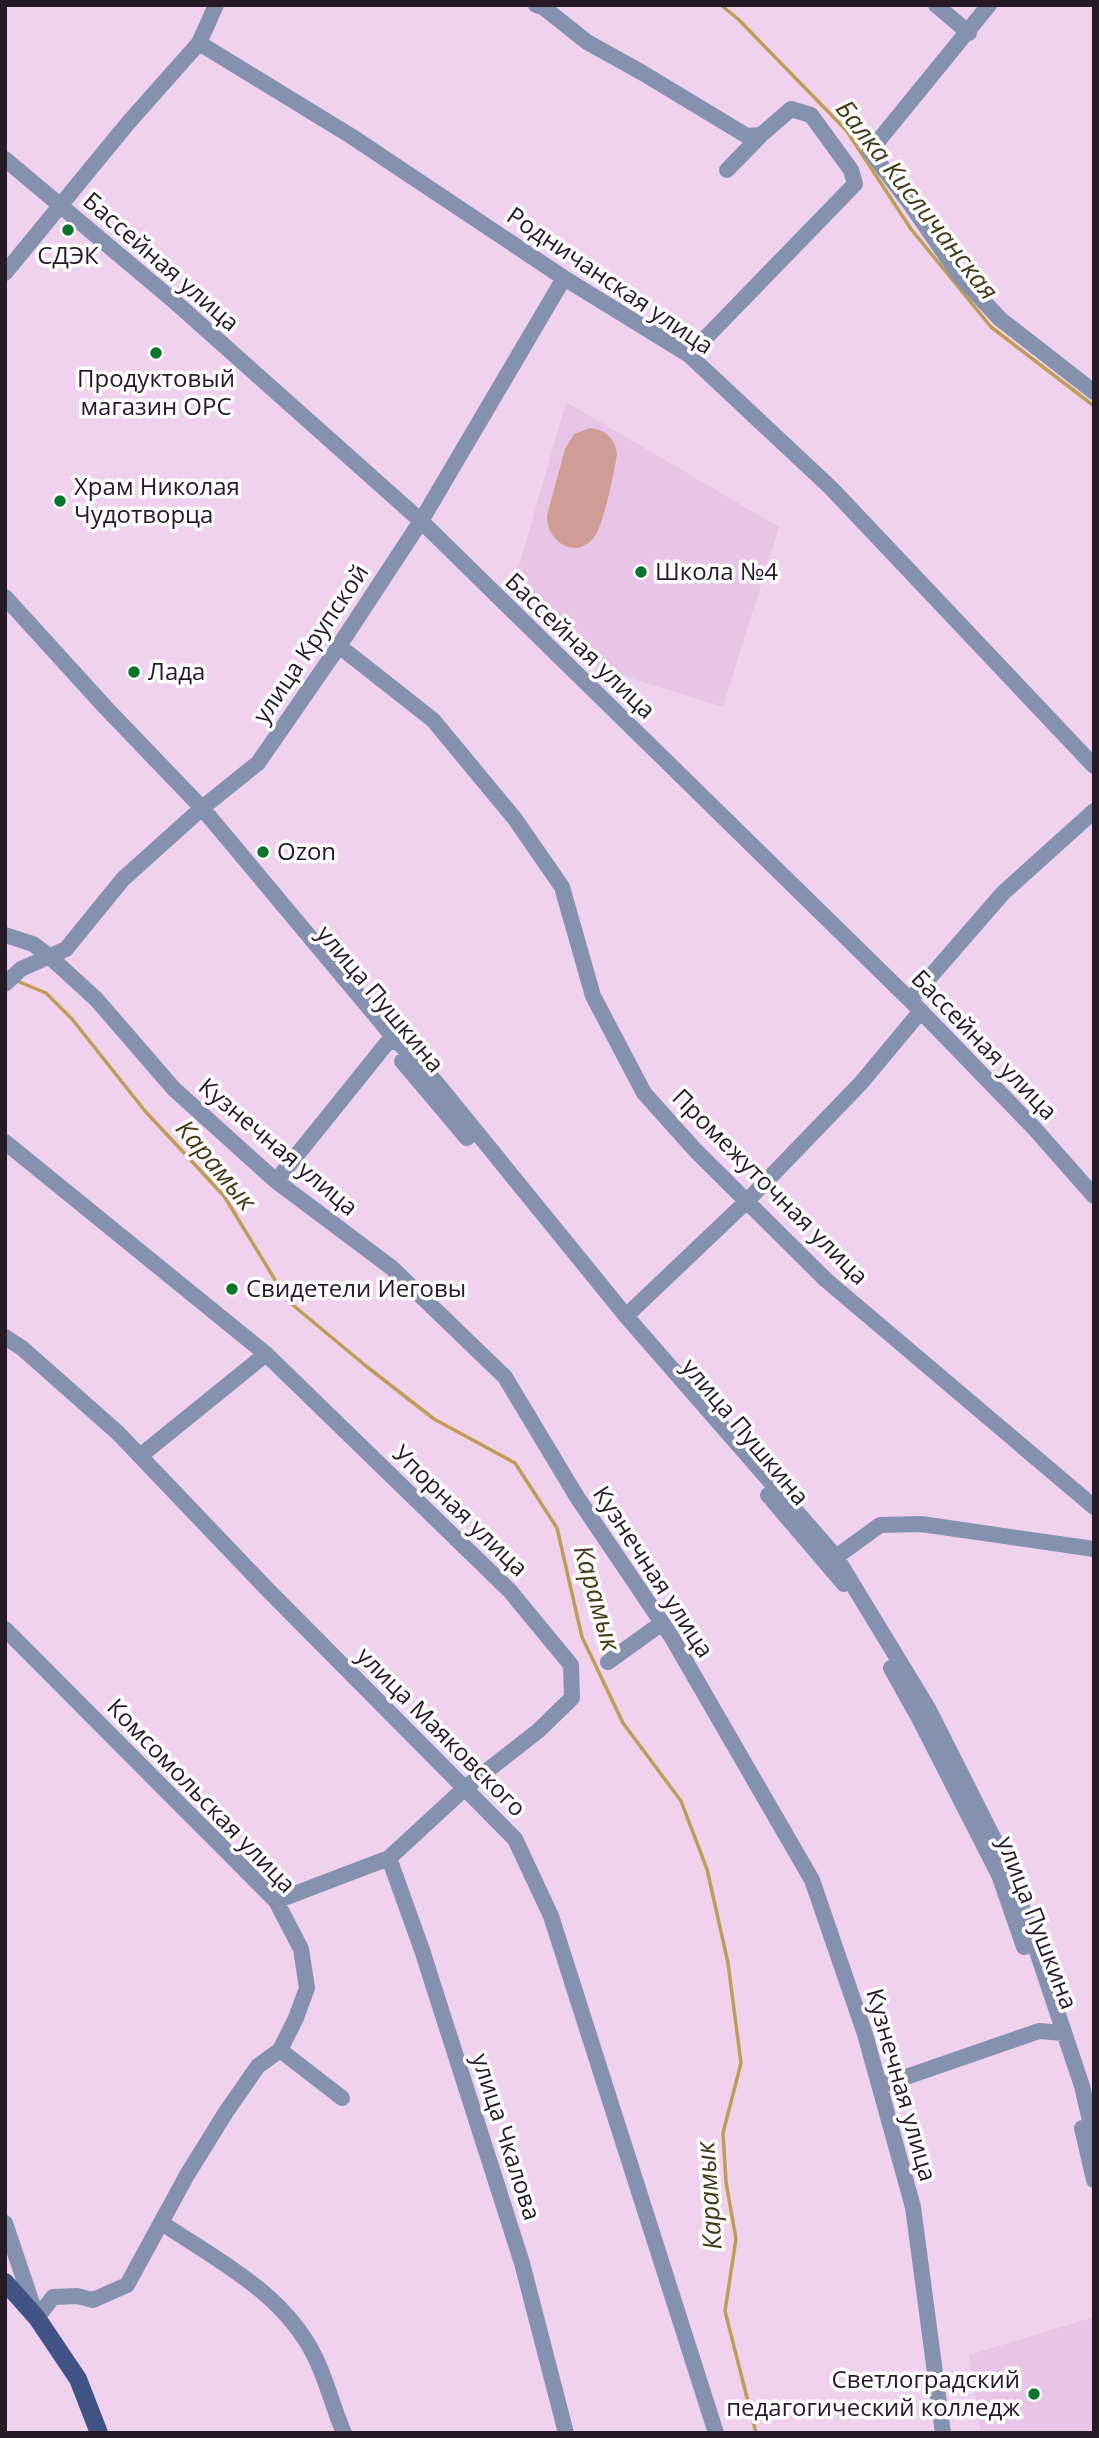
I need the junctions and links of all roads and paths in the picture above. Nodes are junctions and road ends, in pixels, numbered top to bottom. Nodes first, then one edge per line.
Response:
1 (216, 5) edge
2 (536, 5) edge
3 (936, 5) edge
4 (989, 5) edge
5 (968, 33) junction
6 (199, 43) junction
7 (761, 135) junction
8 (5, 159) edge
9 (727, 170) dead end
10 (61, 205) junction
11 (5, 273) edge
12 (564, 278) junction
13 (689, 355) junction
14 (1094, 392) edge
15 (421, 521) junction
16 (5, 597) edge
17 (339, 646) junction
18 (1094, 766) edge
19 (202, 808) junction
20 (1094, 811) edge
21 (5, 935) edge
22 (50, 956) junction
23 (5, 984) edge
24 (915, 1006) junction
25 (391, 1041) junction
26 (5, 1142) edge
27 (276, 1181) junction
28 (1094, 1196) edge
29 (747, 1202) junction
30 (626, 1315) junction
31 (5, 1337) edge
32 (266, 1354) junction
33 (140, 1456) junction
34 (1094, 1507) edge
35 (1094, 1549) edge
36 (836, 1557) junction
37 (662, 1623) junction
38 (5, 1629) edge
39 (608, 1662) dead end
40 (465, 1788) junction
41 (388, 1858) junction
42 (276, 1901) junction
43 (1059, 2032) junction
44 (279, 2050) junction
45 (880, 2086) junction
46 (342, 2098) dead end
47 (1094, 2138) edge
48 (1094, 2180) edge
49 (5, 2223) edge
50 (162, 2223) junction
51 (5, 2282) edge
52 (5, 2295) edge
53 (34, 2320) junction
54 (91, 2433) edge
55 (99, 2433) edge
56 (344, 2433) edge
57 (566, 2433) edge
58 (716, 2433) edge
59 (943, 2433) edge

1 - 6 street
2 - 7 street
3 - 5 street
4 - 5 street
5 - 14 street
6 - 10 street
6 - 12 street, Родничанская улица
7 - 9 street
7 - 13 street
8 - 10 street, Бассейная улица
10 - 11 street
10 - 15 street, Бассейная улица
12 - 13 street, Родничанская улица
12 - 15 street, улица Крупской
13 - 18 street, Родничанская улица
15 - 17 street, улица Крупской
15 - 24 street, Бассейная улица
16 - 19 street, улица Пушкина
17 - 19 street, улица Крупской
17 - 29 street, Промежуточная улица
19 - 22 street, улица Крупской
19 - 25 street, улица Пушкина
20 - 24 street
21 - 22 street, Кузнечная улица
22 - 23 street, улица Крупской
22 - 27 street, Кузнечная улица
24 - 28 street, Бассейная улица
24 - 29 street
25 - 27 street
25 - 30 street, улица Пушкина
25 - 43 street, улица Пушкина
26 - 32 street, Упорная улица
27 - 37 street, Кузнечная улица
29 - 30 street
29 - 34 street, Промежуточная улица
30 - 36 street, улица Пушкина
31 - 33 street, улица Маяковского
32 - 33 street
32 - 40 street, Упорная улица
33 - 40 street, улица Маяковского
35 - 36 street
36 - 43 street, улица Пушкина
37 - 39 street
37 - 45 street, Кузнечная улица
38 - 42 street, Комсомольская улица
40 - 41 street, Упорная улица
40 - 58 street, улица Маяковского
41 - 42 street, Упорная улица
41 - 57 street, улица Чкалова
42 - 44 street, Комсомольская улица
43 - 45 street
43 - 47 street, улица Пушкина
43 - 48 street, улица Пушкина
44 - 46 street
44 - 50 street, Комсомольская улица
45 - 59 street, Кузнечная улица
49 - 53 street
50 - 53 street, Комсомольская улица
50 - 56 street
51 - 53 main road
52 - 53 main road
53 - 54 main road
53 - 55 main road

